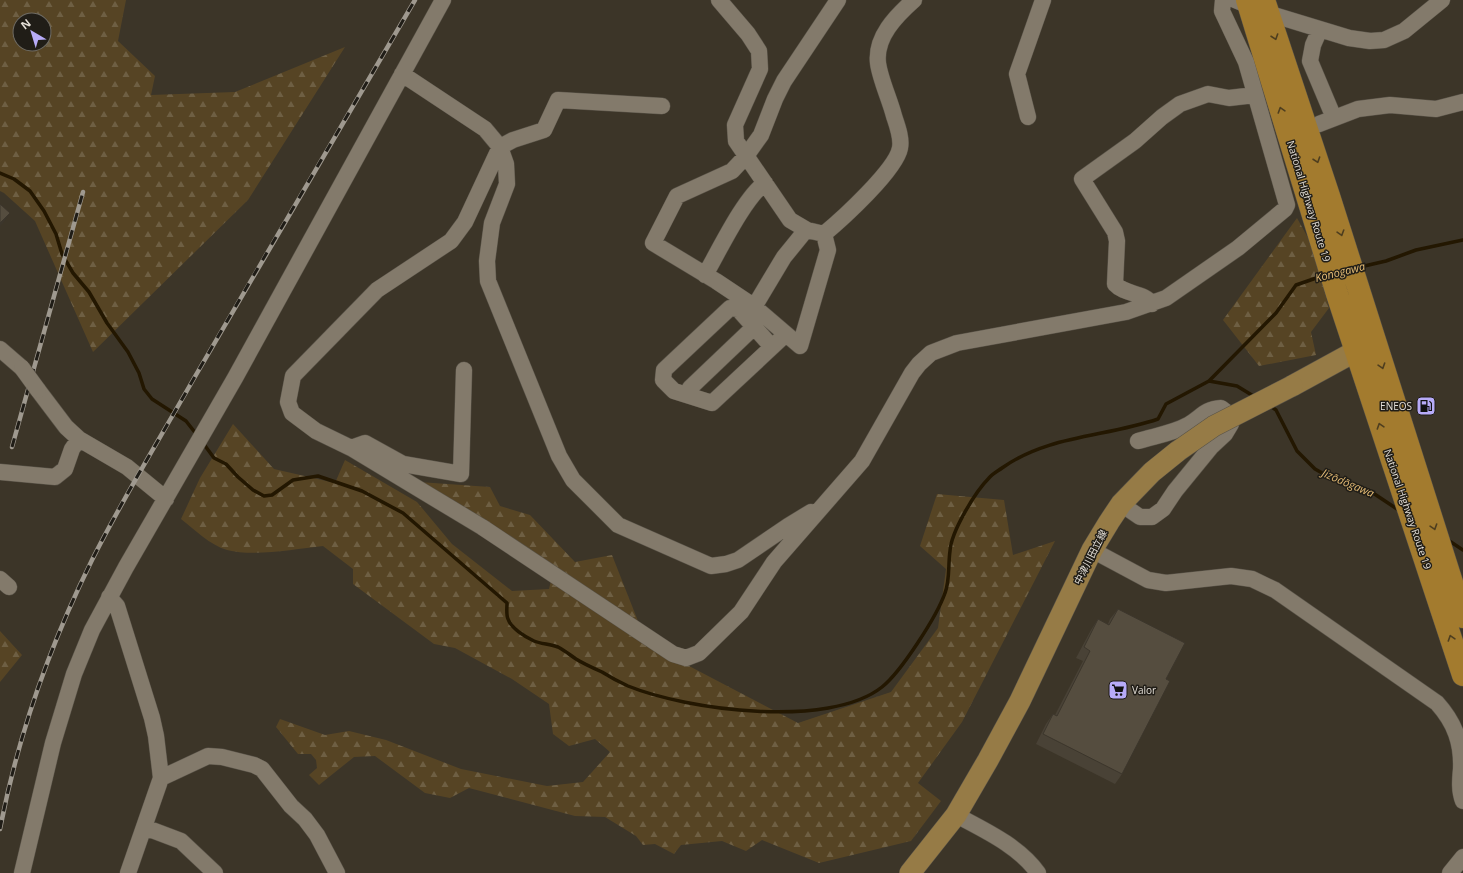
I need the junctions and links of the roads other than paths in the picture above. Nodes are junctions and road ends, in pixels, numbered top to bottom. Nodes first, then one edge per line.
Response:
1 (443, 0) edge
2 (719, 0) edge
3 (838, 0) edge
4 (914, 0) edge
5 (1043, 0) edge
6 (1223, 0) edge
7 (1442, 0) edge
8 (1252, 4) edge
9 (1320, 29) junction
10 (402, 74) junction
11 (1254, 95) junction
12 (1463, 102) edge
13 (662, 106) dead end
14 (1028, 117) dead end
15 (500, 147) junction
16 (746, 156) junction
17 (765, 183) junction
18 (1319, 198) junction
19 (806, 230) junction
20 (824, 234) junction
21 (705, 274) junction
22 (1152, 304) junction
23 (754, 307) junction
24 (754, 327) junction
25 (786, 334) junction
26 (772, 347) junction
27 (1365, 348) junction
28 (0, 349) edge
29 (464, 370) dead end
30 (688, 395) junction
31 (79, 439) junction
32 (1138, 441) dead end
33 (351, 448) junction
34 (0, 472) edge
35 (170, 493) junction
36 (1121, 504) junction
37 (822, 505) junction
38 (1092, 550) junction
39 (109, 597) junction
40 (1463, 617) edge
41 (1463, 675) edge
42 (161, 778) junction
43 (1463, 801) edge
44 (956, 815) junction
45 (144, 827) junction
46 (1463, 857) edge
47 (22, 873) edge
48 (128, 873) edge
49 (215, 873) edge
50 (338, 873) edge
51 (910, 873) edge
52 (1038, 873) edge
53 (1450, 873) edge

1 - 10 street
2 - 16 street
3 - 16 street
4 - 20 street
5 - 14 street
6 - 11 street
7 - 9 street
8 - 9 street
8 - 18 highway, National Highway Route 19
9 - 12 street
10 - 15 street
10 - 35 street
11 - 22 street
11 - 22 street
13 - 15 street
15 - 33 street
15 - 37 street
16 - 17 street
16 - 21 street
17 - 19 street
17 - 21 street
18 -> 27 highway, National Highway Route 19
18 - 27 highway, National Highway Route 19
19 - 20 street
19 - 23 street
20 - 25 street
21 - 23 street
22 - 37 street
23 - 25 street
24 - 26 street
24 - 30 street
24 - 30 street
25 - 26 street
26 - 30 street
27 - 36 main road, 中津川田立線, bridge
27 -> 40 highway, National Highway Route 19
41 -> 27 highway, National Highway Route 19
28 - 31 street, bridge
29 - 33 street
31 - 34 street
31 - 35 street
32 - 36 street
33 - 37 street
35 - 39 street
36 - 38 main road, 中津川田立線
38 - 43 street
38 - 44 main road, 中津川田立線
39 - 42 street
39 - 47 street
42 - 45 street
42 - 50 street
44 - 51 main road, 中津川田立線
44 - 52 street
45 - 48 street
45 - 49 street
46 - 53 street

